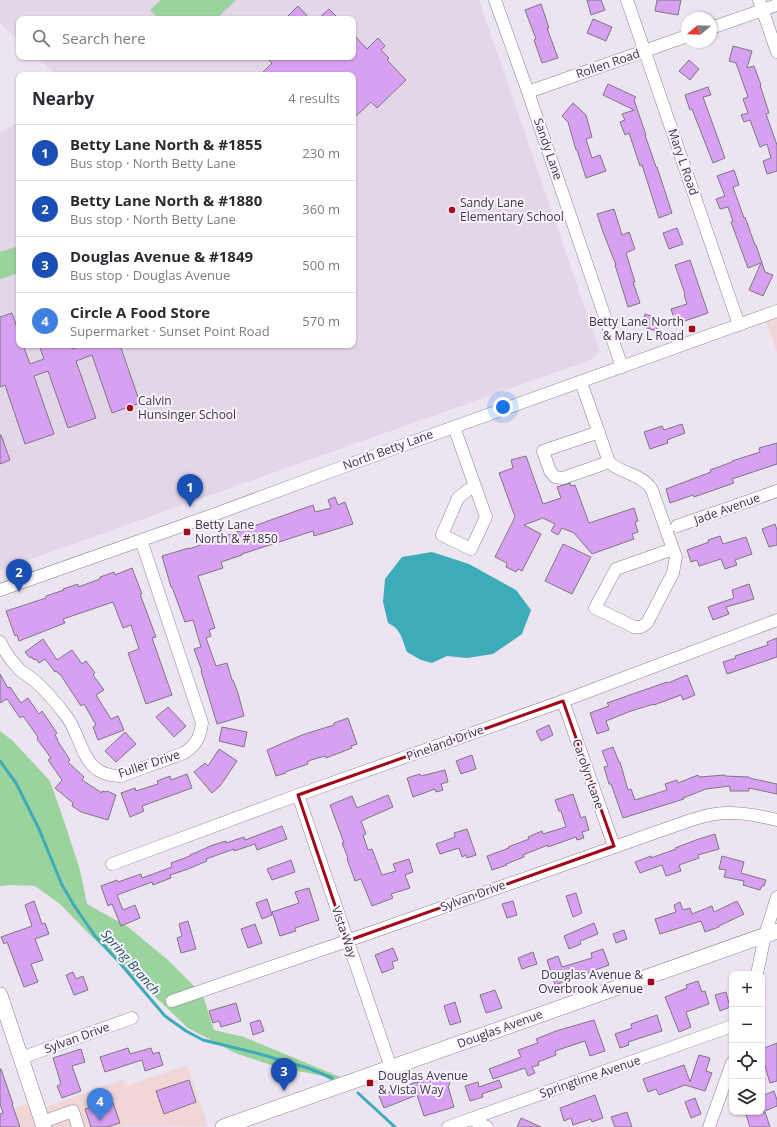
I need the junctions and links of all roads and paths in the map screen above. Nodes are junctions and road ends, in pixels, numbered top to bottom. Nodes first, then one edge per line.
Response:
1 (495, 0) edge
2 (627, 0) edge
3 (761, 5) edge
4 (777, 5) edge
5 (717, 25) edge
6 (681, 38) edge
7 (645, 51) junction
8 (777, 52) edge
9 (528, 92) junction
10 (777, 311) edge
11 (739, 325) junction
12 (622, 367) junction
13 (581, 382) junction
14 (454, 427) junction
15 (598, 432) junction
16 (609, 462) junction
17 (475, 487) junction
18 (777, 491) edge
19 (677, 526) dead end
20 (141, 540) junction
21 (673, 549) junction
22 (0, 590) edge
23 (777, 620) edge
24 (0, 642) edge
25 (563, 701) junction
26 (298, 795) junction
27 (777, 820) edge
28 (614, 846) junction
29 (112, 864) dead end
30 (777, 897) edge
31 (771, 933) edge
32 (347, 941) junction
33 (758, 971) edge
34 (0, 995) edge
35 (172, 1001) dead end
36 (132, 1018) dead end
37 (729, 1027) edge
38 (21, 1058) junction
39 (392, 1068) junction
40 (729, 1071) edge
41 (471, 1119) junction
42 (43, 1124) edge
43 (78, 1127) edge
44 (223, 1127) edge
45 (448, 1127) edge
46 (487, 1127) edge
47 (709, 1127) edge

1 - 9 street, Sandy Lane
2 - 7 street, Mary L Road
3 - 4 street
3 - 5 street
3 - 8 street
6 - 7 street, Rollen Road
7 - 9 street, Rollen Road
7 - 11 street, Mary L Road
9 - 12 street, Sandy Lane
10 - 11 street, North Betty Lane
11 - 12 street, North Betty Lane
12 - 13 street, North Betty Lane
13 - 14 street, North Betty Lane
13 - 15 street
14 - 17 street
14 - 20 street, North Betty Lane
15 - 16 street
15 - 16 street
16 - 21 street
17 - 17 street
18 - 19 street, Jade Avenue
20 - 22 street, North Betty Lane
20 - 24 street, Fuller Drive
21 - 21 street
23 - 25 street, Pineland Drive
25 - 26 street, Pineland Drive
25 - 28 street, Carolyn Lane
26 - 29 street, Pineland Drive
26 - 32 street, Vista Way
27 - 28 street, Sylvan Drive
28 - 32 street, Sylvan Drive
30 - 31 street
31 - 33 street
31 - 39 main road, Douglas Avenue
32 - 35 street, Sylvan Drive
32 - 39 street, Vista Way
34 - 38 main road
36 - 38 street, Sylvan Drive
37 - 41 street, Springtime Avenue
38 - 42 main road
39 - 44 main road, Douglas Avenue
40 - 47 street
41 - 45 street, Springtime Avenue
41 - 46 street
42 - 43 street

